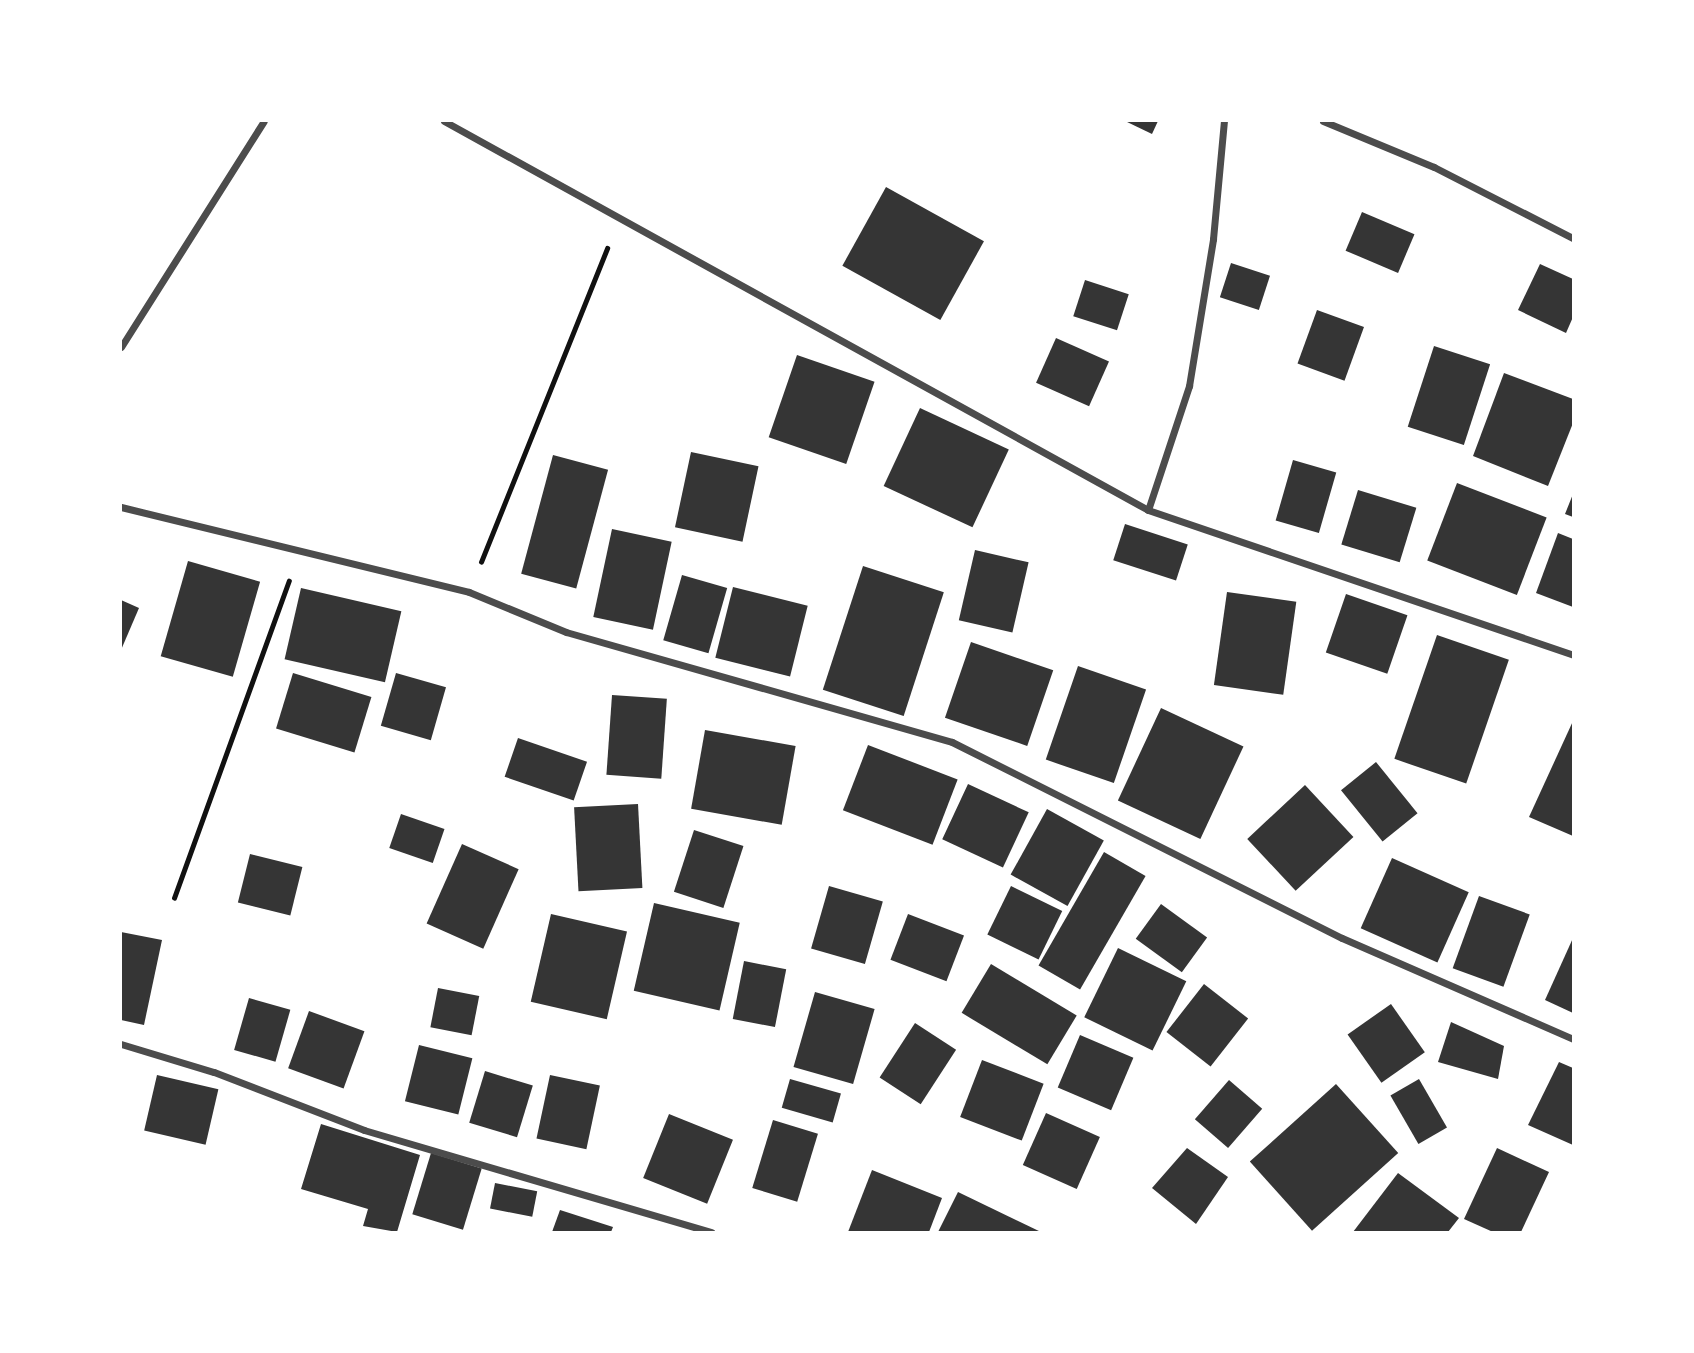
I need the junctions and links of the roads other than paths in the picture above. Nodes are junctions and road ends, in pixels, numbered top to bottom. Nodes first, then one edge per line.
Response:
1 (264, 121) edge
2 (444, 121) edge
3 (1224, 121) edge
4 (1323, 121) edge
5 (1573, 238) edge
6 (121, 346) edge
7 (121, 506) edge
8 (1148, 510) junction
9 (1573, 655) edge
10 (1573, 1039) edge
11 (121, 1044) edge
12 (711, 1232) edge

1 - 6 street
2 - 8 street
3 - 8 street
4 - 5 street
7 - 10 street
8 - 9 street
11 - 12 street

